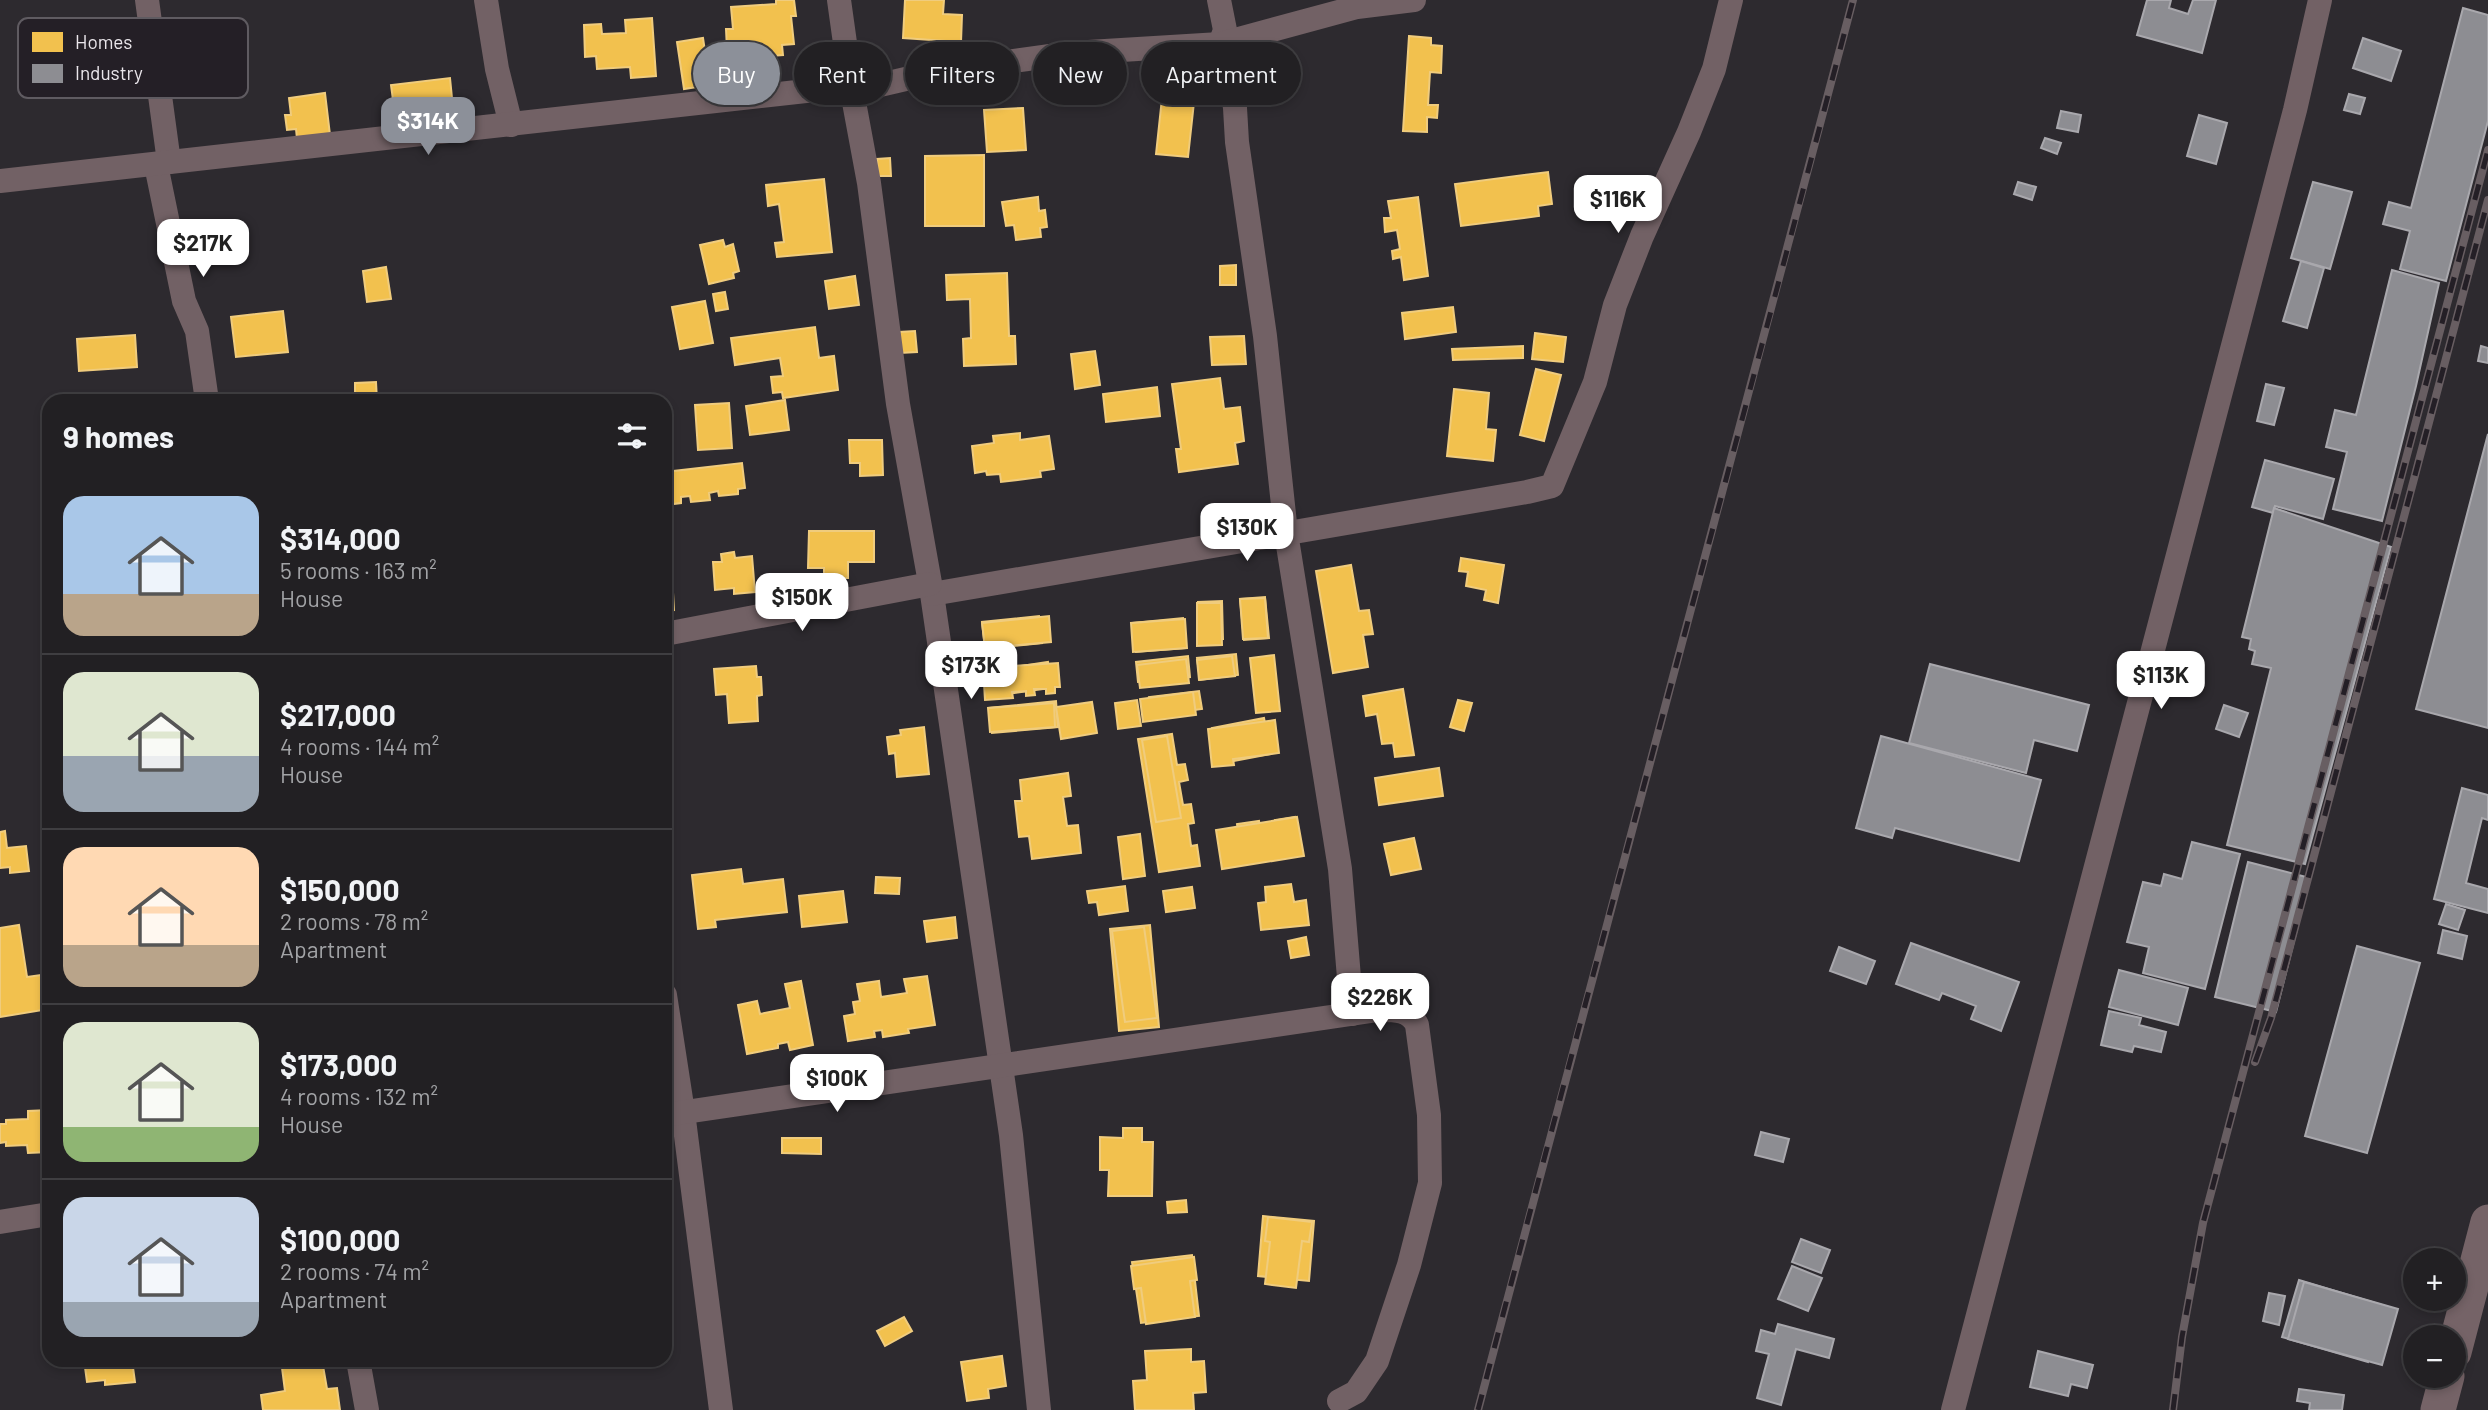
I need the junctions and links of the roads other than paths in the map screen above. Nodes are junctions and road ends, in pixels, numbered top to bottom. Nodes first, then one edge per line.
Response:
1 (147, 0) edge
2 (486, 0) edge
3 (839, 0) edge
4 (1219, 0) edge
5 (1414, 0) edge
6 (1731, 0) edge
7 (2320, 0) edge
8 (149, 18) edge
9 (846, 42) edge
10 (1221, 42) edge
11 (1227, 42) edge
12 (1141, 49) edge
13 (891, 81) edge
14 (794, 94) edge
15 (156, 98) edge
16 (856, 105) edge
17 (1235, 105) edge
18 (511, 124) junction
19 (162, 163) junction
20 (0, 181) edge
21 (206, 394) edge
22 (1286, 533) junction
23 (931, 589) junction
24 (672, 633) edge
25 (1352, 1014) junction
26 (1000, 1066) junction
27 (672, 1088) edge
28 (674, 1114) edge
29 (42, 1215) edge
30 (0, 1222) edge
31 (2488, 1222) edge
32 (2461, 1325) edge
33 (359, 1367) edge
34 (2444, 1388) edge
35 (1339, 1401) dead end
36 (367, 1410) edge
37 (721, 1410) edge
38 (1039, 1410) edge
39 (1953, 1410) edge
40 (2438, 1410) edge

1 - 8 street
2 - 18 street
3 - 9 street
4 - 10 street
5 - 11 street
6 - 22 street
7 - 39 street
12 - 13 street
14 - 18 street
15 - 19 street
16 - 23 street
17 - 22 street
18 - 19 street
19 - 20 street
19 - 21 street
22 - 23 street
22 - 25 street
23 - 24 street
23 - 26 street
25 - 26 street
25 - 35 street
26 - 28 street
26 - 38 street
27 - 28 street
28 - 37 street
29 - 30 street
31 - 32 main road
33 - 36 street
34 - 40 main road

